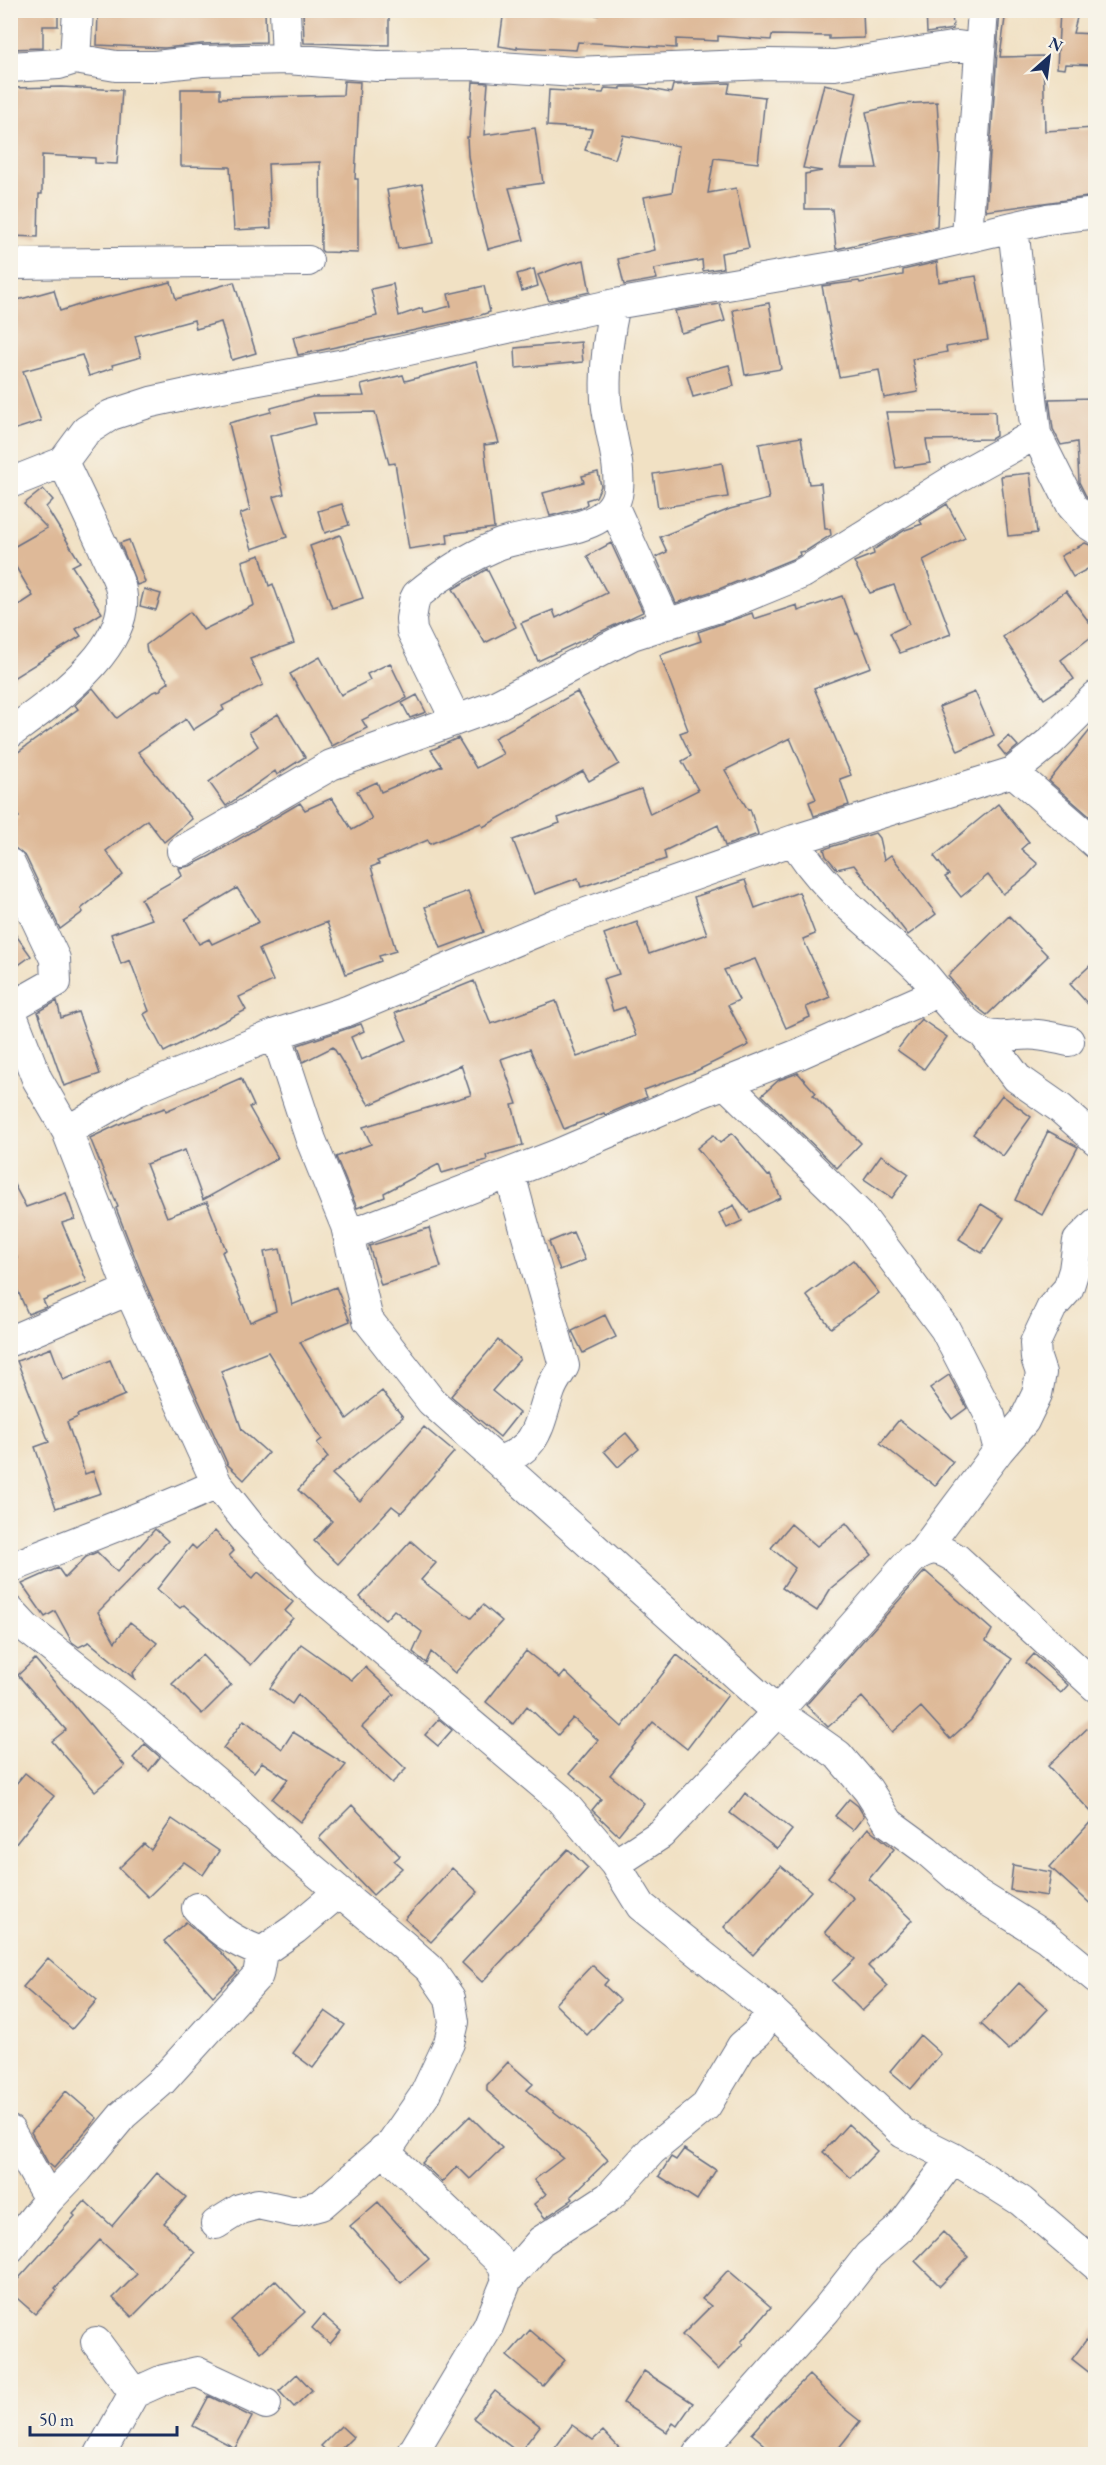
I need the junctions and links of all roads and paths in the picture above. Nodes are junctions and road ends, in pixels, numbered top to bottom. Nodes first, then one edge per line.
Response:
1 (78, 10) edge
2 (285, 10) edge
3 (983, 10) edge
4 (979, 49) junction
5 (75, 59) junction
6 (287, 59) junction
7 (10, 67) edge
8 (1095, 213) edge
9 (1013, 227) junction
10 (967, 236) junction
11 (308, 261) dead end
12 (10, 264) edge
13 (615, 304) junction
14 (1036, 434) junction
15 (63, 462) junction
16 (10, 483) edge
17 (612, 505) junction
18 (1095, 528) edge
19 (667, 624) junction
20 (1095, 696) edge
21 (456, 720) junction
22 (10, 734) edge
23 (1013, 772) junction
24 (794, 840) junction
25 (1095, 844) edge
26 (182, 851) dead end
27 (10, 864) edge
28 (937, 991) junction
29 (10, 1009) edge
30 (983, 1033) junction
31 (276, 1034) junction
32 (1069, 1041) dead end
33 (725, 1083) junction
34 (67, 1131) junction
35 (1095, 1140) edge
36 (510, 1173) junction
37 (1095, 1223) edge
38 (346, 1226) junction
39 (129, 1290) junction
40 (10, 1341) edge
41 (999, 1450) junction
42 (498, 1461) junction
43 (217, 1484) junction
44 (924, 1550) junction
45 (10, 1568) edge
46 (10, 1611) edge
47 (1095, 1687) edge
48 (777, 1712) junction
49 (615, 1863) junction
50 (339, 1892) junction
51 (197, 1908) dead end
52 (262, 1952) junction
53 (1095, 1978) edge
54 (771, 2011) junction
55 (10, 2131) edge
56 (383, 2150) junction
57 (953, 2158) junction
58 (49, 2199) junction
59 (216, 2224) dead end
60 (10, 2248) edge
61 (1092, 2253) edge
62 (507, 2280) junction
63 (96, 2342) dead end
64 (134, 2393) junction
65 (267, 2404) dead end
66 (100, 2454) edge
67 (412, 2454) edge
68 (698, 2454) edge

1 - 5 street
2 - 6 street
3 - 4 street
4 - 6 street
4 - 10 street
5 - 6 street
5 - 7 street
8 - 9 street
9 - 10 street
9 - 14 street
10 - 13 street
11 - 12 street
13 - 15 street
13 - 17 street
14 - 18 street
14 - 19 street
15 - 16 street
15 - 22 street
17 - 19 street
17 - 21 street
19 - 21 street
20 - 23 street
21 - 26 street
23 - 24 street
23 - 25 street
24 - 28 street
24 - 31 street
27 - 29 street
28 - 30 street
28 - 33 street
29 - 34 street
30 - 32 street
30 - 35 street
31 - 34 street
31 - 38 street
33 - 36 street
33 - 41 street
34 - 39 street
36 - 38 street
36 - 42 street
37 - 41 street
38 - 42 street
39 - 40 street
39 - 43 street
41 - 44 street
42 - 48 street
43 - 45 street
43 - 49 street
44 - 47 street
44 - 48 street
46 - 50 street
48 - 49 street
48 - 53 street
49 - 54 street
50 - 52 street
50 - 56 street
51 - 52 street
52 - 58 street
54 - 57 street
54 - 62 street
55 - 58 street
56 - 59 street
56 - 62 street
57 - 61 street
57 - 68 street
58 - 60 street
62 - 67 street
63 - 64 street
64 - 65 street
64 - 66 street

